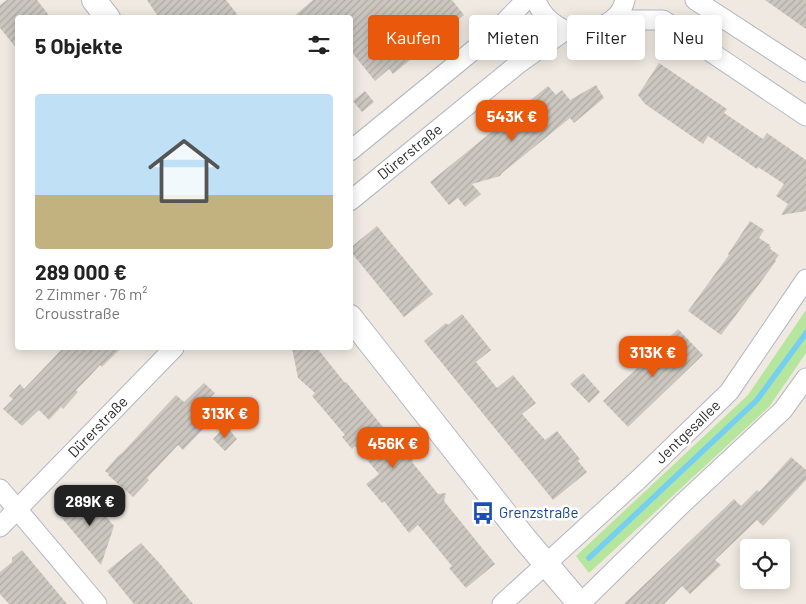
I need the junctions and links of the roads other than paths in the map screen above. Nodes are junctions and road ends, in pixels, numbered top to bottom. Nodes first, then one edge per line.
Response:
1 (94, 0) edge
2 (526, 0) edge
3 (536, 0) edge
4 (625, 0) edge
5 (695, 0) edge
6 (106, 15) edge
7 (617, 15) edge
8 (645, 20) edge
9 (566, 30) joint
10 (806, 72) edge
11 (806, 116) edge
12 (353, 149) edge
13 (353, 199) edge
14 (806, 279) edge
15 (353, 321) edge
16 (172, 350) edge
17 (806, 378) edge
18 (0, 489) edge
19 (18, 510) junction
20 (0, 527) edge
21 (545, 564) junction
22 (97, 604) edge
23 (502, 604) edge
24 (580, 604) edge

1 - 6 street
2 - 12 street
3 - 9 street
4 - 7 street
5 - 10 street
8 - 11 street
9 - 13 street, Dürerstraße
14 - 21 street, Jentgesallee
15 - 21 street
16 - 19 street, Dürerstraße
17 - 24 street
18 - 19 street
19 - 20 street, Dürerstraße
19 - 22 street
21 - 23 street
21 - 24 street

